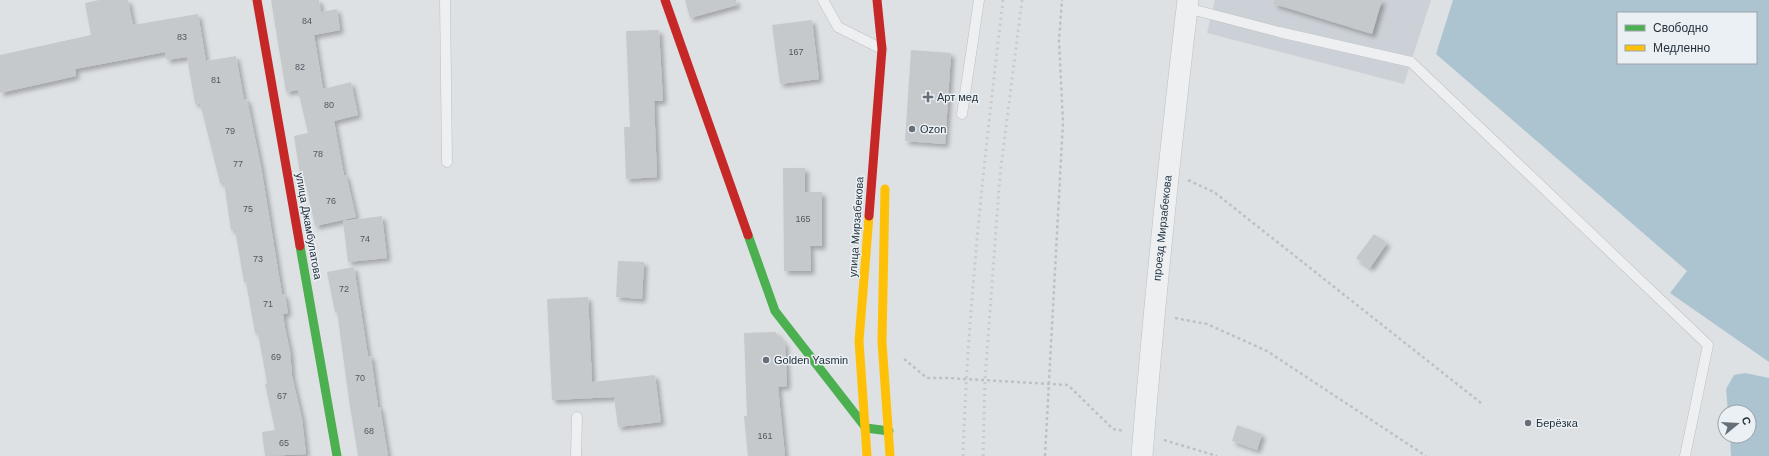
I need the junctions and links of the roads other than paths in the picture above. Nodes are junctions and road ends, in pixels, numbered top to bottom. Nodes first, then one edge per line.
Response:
1 (257, 0) edge
2 (445, 0) edge
3 (665, 0) edge
4 (823, 0) edge
5 (877, 0) edge
6 (885, 0) edge
7 (979, 0) edge
8 (1188, 4) edge
9 (885, 51) junction
10 (962, 114) dead end
11 (886, 122) dead end
12 (447, 162) dead end
13 (885, 177) dead end
14 (577, 417) dead end
15 (866, 428) junction
16 (889, 431) junction
17 (337, 456) edge
18 (576, 456) edge
19 (867, 456) edge
20 (890, 456) edge
21 (1142, 456) edge
22 (1685, 456) edge

1 - 17 street, улица Джамбулатова
2 - 12 lane
3 - 15 street
4 - 9 lane
5 - 9 street, улица Мирзабекова
6 - 9 street, улица Мирзабекова
7 - 10 lane
8 - 21 street, проезд Мирзабекова
8 - 22 lane
9 - 11 street, улица Мирзабекова
9 - 15 street, улица Мирзабекова
13 - 16 street
14 - 18 lane
15 - 16 street
15 - 19 street, улица Мирзабекова
16 - 20 street

